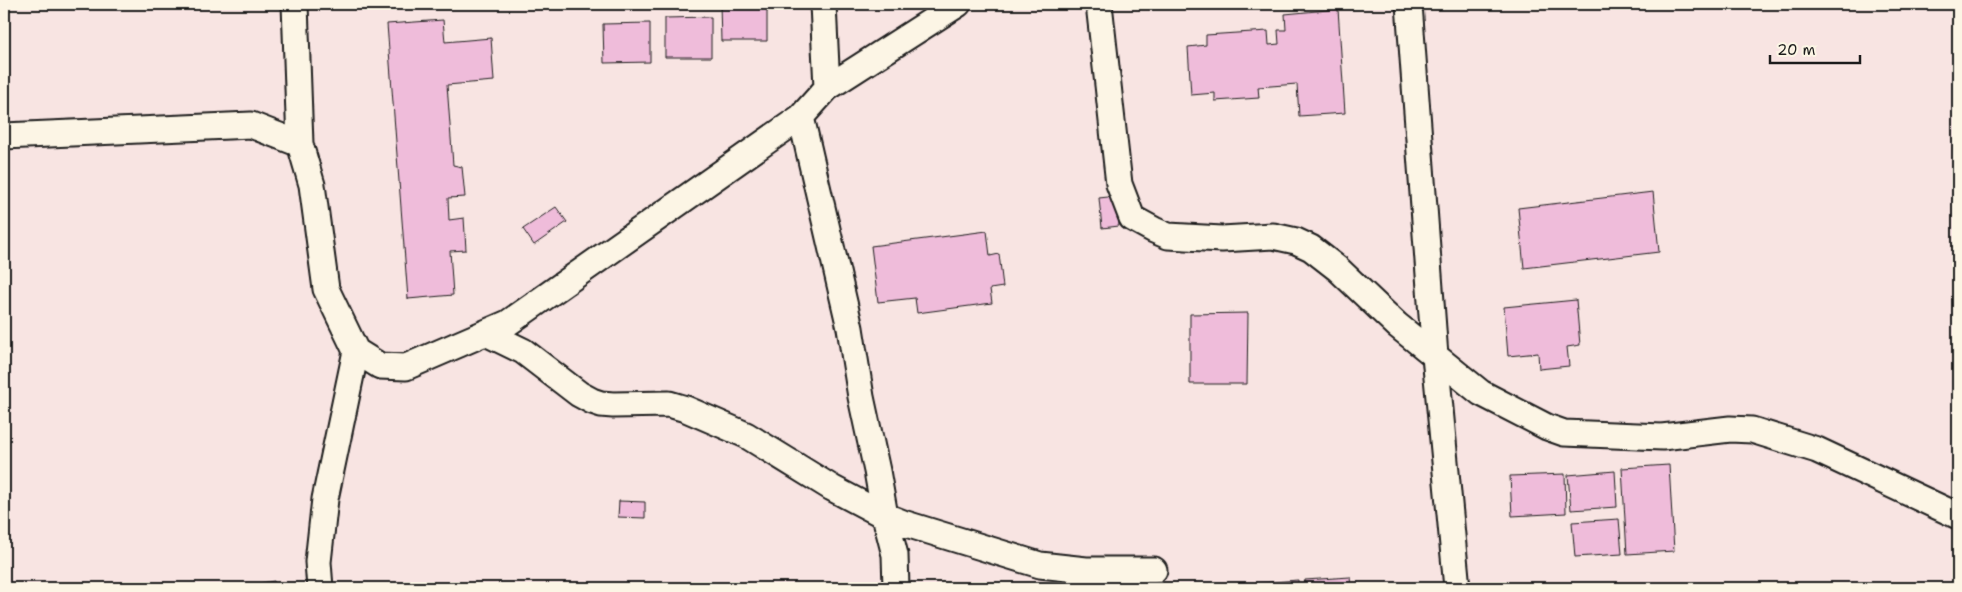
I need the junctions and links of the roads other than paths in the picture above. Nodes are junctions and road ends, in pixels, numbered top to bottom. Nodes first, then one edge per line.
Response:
1 (295, 4) edge
2 (823, 4) edge
3 (958, 4) edge
4 (1099, 4) edge
5 (1409, 4) edge
6 (827, 88) junction
7 (800, 117) junction
8 (4, 136) edge
9 (300, 144) junction
10 (486, 333) junction
11 (356, 351) junction
12 (1435, 356) junction
13 (885, 516) junction
14 (1958, 516) edge
15 (1154, 570) dead end
16 (320, 588) edge
17 (896, 588) edge
18 (1457, 588) edge

1 - 9 street
2 - 6 street
3 - 6 street
4 - 12 street
5 - 12 street
6 - 7 street
7 - 10 street
7 - 13 street
8 - 9 street
9 - 11 street
10 - 11 street
10 - 13 street
11 - 16 street
12 - 14 street
12 - 18 street
13 - 15 street
13 - 17 street

